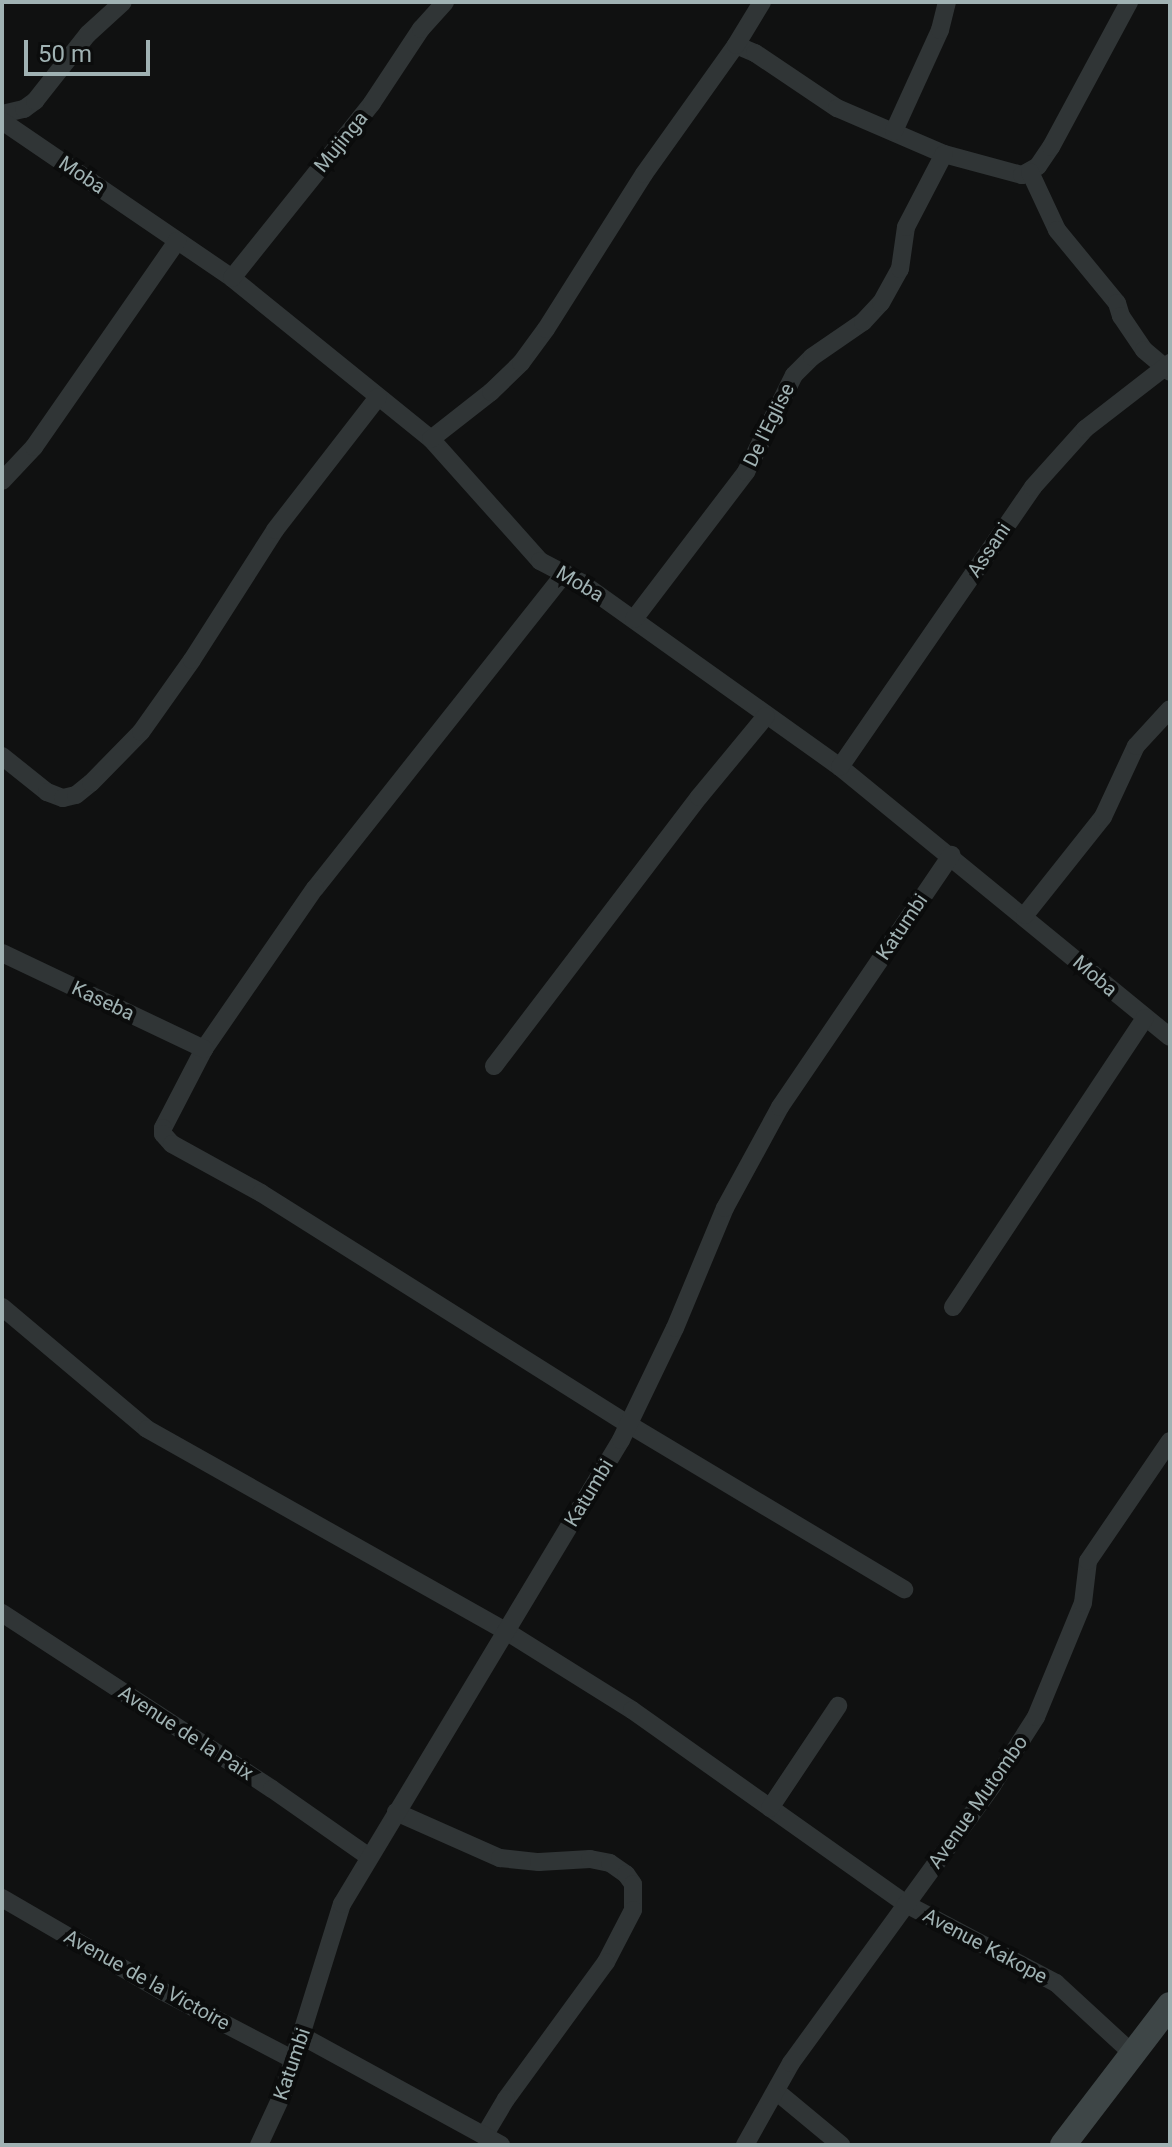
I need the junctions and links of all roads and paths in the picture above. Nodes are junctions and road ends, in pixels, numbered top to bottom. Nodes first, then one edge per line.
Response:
1 (123, 2) edge
2 (445, 2) edge
3 (762, 2) edge
4 (947, 2) edge
5 (1129, 2) edge
6 (736, 45) junction
7 (2, 114) edge
8 (2, 121) edge
9 (894, 131) junction
10 (944, 154) junction
11 (1030, 172) junction
12 (177, 241) junction
13 (232, 278) junction
14 (1169, 368) edge
15 (378, 397) junction
16 (431, 439) junction
17 (2, 481) edge
18 (565, 573) junction
19 (634, 619) junction
20 (1170, 709) edge
21 (766, 716) junction
22 (2, 756) edge
23 (840, 767) junction
24 (951, 855) junction
25 (1025, 915) junction
26 (2, 953) edge
27 (1145, 1018) junction
28 (1170, 1037) edge
29 (204, 1049) junction
30 (494, 1066) dead end
31 (2, 1307) edge
32 (953, 1307) dead end
33 (628, 1424) junction
34 (1170, 1441) edge
35 (904, 1589) dead end
36 (2, 1613) edge
37 (506, 1631) junction
38 (838, 1706) dead end
39 (770, 1808) junction
40 (396, 1812) junction
41 (369, 1857) junction
42 (2, 1898) edge
43 (906, 1904) junction
44 (1170, 2005) edge
45 (302, 2036) junction
46 (1133, 2054) junction
47 (294, 2060) junction
48 (776, 2091) junction
49 (493, 2140) edge
50 (259, 2145) edge
51 (745, 2145) edge
52 (841, 2145) edge
53 (1063, 2145) edge

1 - 7 street
2 - 13 street, Mujinga
3 - 6 street
4 - 9 street
5 - 11 street
6 - 9 street
6 - 16 street
8 - 12 street, Moba
9 - 10 street
10 - 11 street
10 - 19 street, De l'Eglise
11 - 14 street
12 - 13 street, Moba
12 - 17 street
13 - 15 street, Moba
14 - 23 street, Assani
15 - 16 street, Moba
15 - 22 street
16 - 18 street, Moba
18 - 19 street, Moba
18 - 29 street
19 - 21 street, Moba
20 - 25 street
21 - 23 street, Moba
21 - 30 street
23 - 24 street, Moba
24 - 25 street, Moba
24 - 33 street, Katumbi
25 - 27 street, Moba
26 - 29 street, Kaseba
27 - 28 street, Moba
27 - 32 street
29 - 33 street
31 - 37 street, Avenue Kakope
33 - 35 street
33 - 37 street, Katumbi
34 - 43 street, Avenue Mutombo
36 - 41 street, Avenue de la Paix
37 - 39 street, Avenue Kakope
37 - 40 street, Katumbi
38 - 39 street
39 - 43 street, Avenue Kakope
40 - 41 street, Katumbi
40 - 49 street
41 - 45 street, Katumbi
42 - 47 street, Avenue de la Victoire
43 - 46 street, Avenue Kakope
43 - 48 street, Avenue Mutombo
44 - 46 street
45 - 47 street, Katumbi
45 - 49 street
46 - 53 street
47 - 50 street, Katumbi
48 - 51 street, Avenue Mutombo
48 - 52 street

